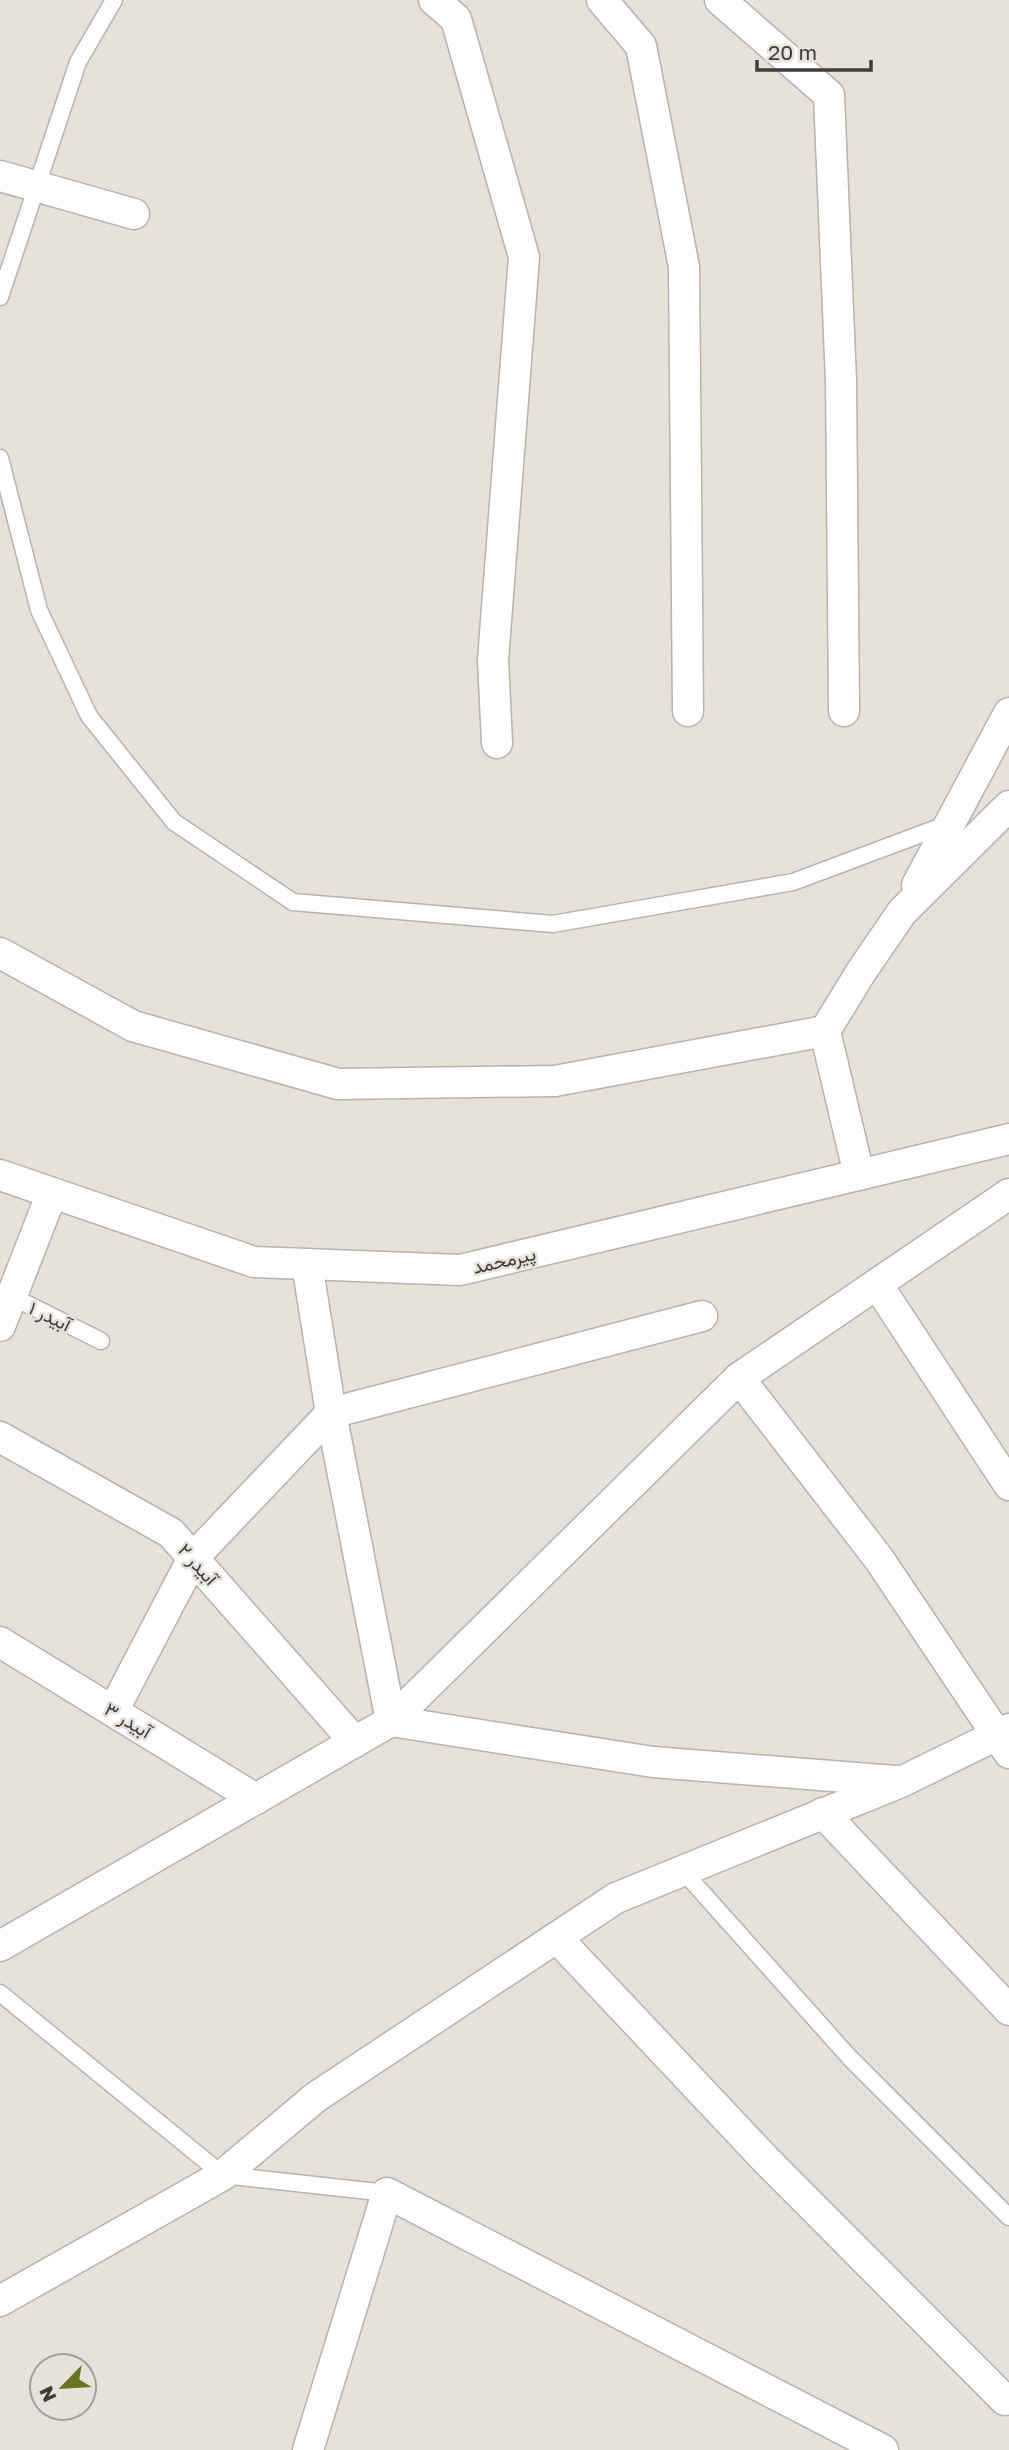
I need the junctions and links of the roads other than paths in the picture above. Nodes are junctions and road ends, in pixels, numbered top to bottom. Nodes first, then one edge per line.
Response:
1 (114, 0) edge
2 (434, 0) edge
3 (602, 0) edge
4 (720, 0) edge
5 (0, 176) edge
6 (37, 186) junction
7 (134, 214) dead end
8 (0, 297) edge
9 (0, 458) edge
10 (688, 711) dead end
11 (844, 711) dead end
12 (1009, 713) edge
13 (497, 743) dead end
14 (1009, 806) edge
15 (950, 823) junction
16 (902, 912) junction
17 (0, 953) edge
18 (825, 1031) junction
19 (1009, 1139) edge
20 (0, 1175) edge
21 (859, 1175) junction
22 (52, 1193) junction
23 (1009, 1194) edge
24 (307, 1264) junction
25 (877, 1284) junction
26 (6, 1294) edge
27 (702, 1316) dead end
28 (0, 1326) edge
29 (101, 1340) dead end
30 (739, 1378) junction
31 (331, 1413) junction
32 (0, 1437) edge
33 (1009, 1485) edge
34 (193, 1558) junction
35 (0, 1642) edge
36 (113, 1711) junction
37 (391, 1721) junction
38 (1005, 1739) edge
39 (355, 1742) junction
40 (901, 1782) junction
41 (256, 1799) junction
42 (823, 1813) junction
43 (683, 1871) junction
44 (557, 1938) junction
45 (0, 1946) edge
46 (0, 1993) edge
47 (1009, 2010) edge
48 (223, 2175) junction
49 (387, 2193) junction
50 (1009, 2217) edge
51 (0, 2301) edge
52 (1005, 2400) dead end
53 (308, 2450) edge
54 (883, 2450) edge

1 - 6 lane
2 - 13 street
3 - 10 street
4 - 11 street
5 - 6 street
6 - 7 street
6 - 8 lane
9 - 15 lane
12 - 15 street
14 - 16 street
15 - 16 street
16 - 18 street
17 - 18 street
18 - 21 street
19 - 21 street, پیرمحمد
20 - 22 street, پیرمحمد
21 - 24 street, پیرمحمد
22 - 24 street, پیرمحمد
22 - 26 street
23 - 25 street
24 - 31 street
25 - 30 street
25 - 33 street
26 - 28 street
26 - 29 lane, آبیدر ۱
27 - 31 street
30 - 37 street
30 - 38 street
31 - 34 street
31 - 37 street
32 - 34 street, آبیدر ۲
34 - 36 street
34 - 39 street, آبیدر ۲
35 - 36 street, آبیدر ۳
36 - 41 street, آبیدر ۳
37 - 39 street
37 - 40 street
38 - 40 street
39 - 41 street
40 - 42 street
41 - 45 street
42 - 43 street
42 - 47 street
43 - 44 street
43 - 50 lane
44 - 48 street
44 - 52 street
46 - 48 lane
48 - 49 lane
48 - 51 street
49 - 53 street
49 - 54 street

